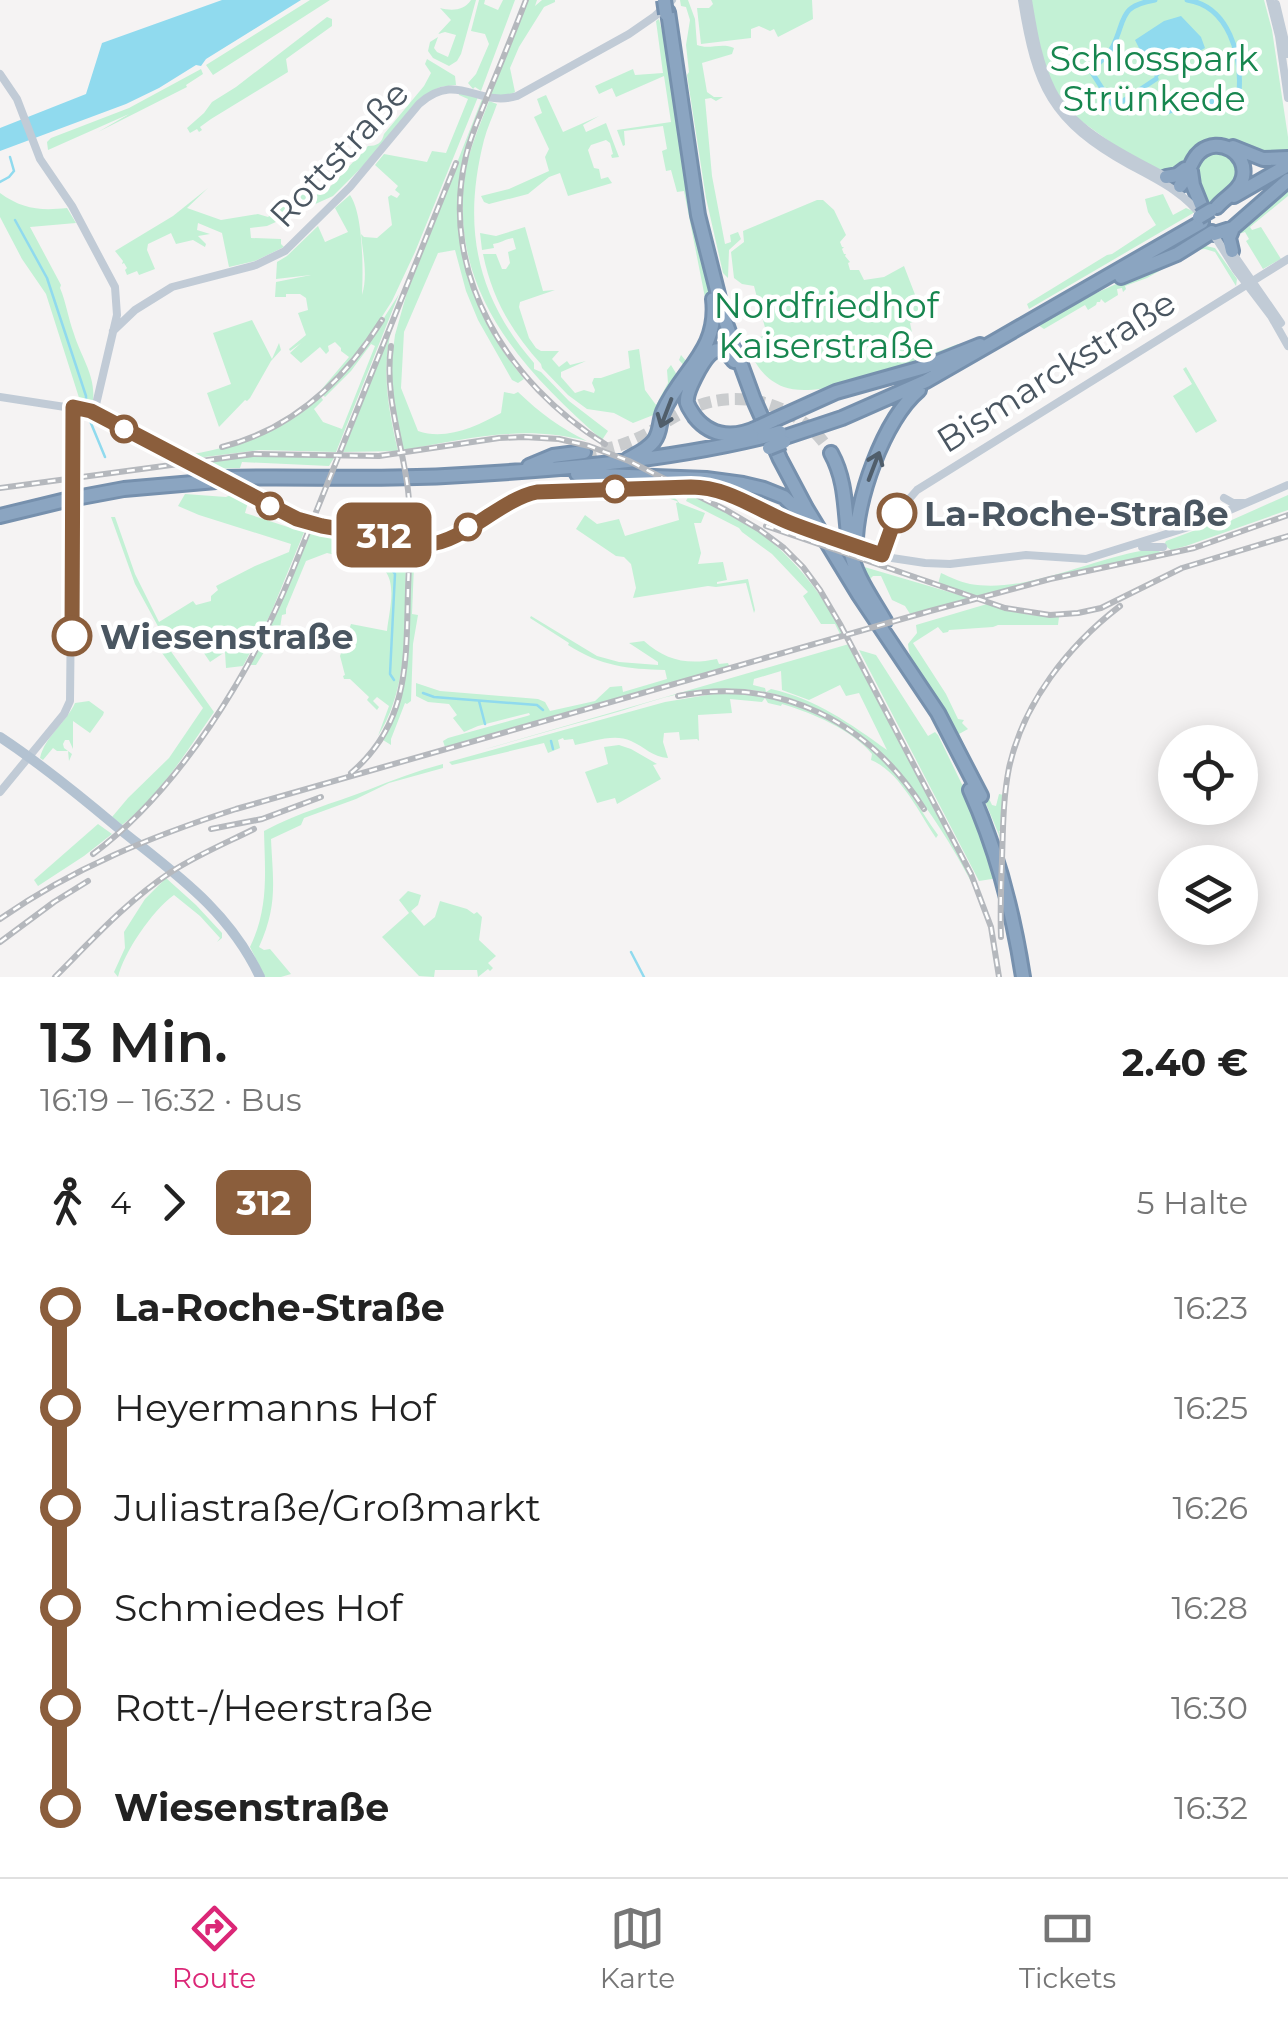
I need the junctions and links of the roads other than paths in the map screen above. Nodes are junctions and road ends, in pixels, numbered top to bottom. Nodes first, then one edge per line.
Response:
1 (1025, 0) edge
2 (1272, 0) edge
3 (667, 4) edge
4 (1288, 54) edge
5 (0, 74) edge
6 (1288, 98) edge
7 (1288, 165) edge
8 (1188, 169) junction
9 (1288, 180) edge
10 (1175, 185) junction
11 (1215, 225) junction
12 (1288, 259) edge
13 (709, 278) junction
14 (1250, 282) junction
15 (1072, 298) junction
16 (120, 314) junction
17 (1288, 336) edge
18 (1288, 346) edge
19 (967, 352) junction
20 (737, 368) junction
21 (948, 369) junction
22 (0, 397) edge
23 (73, 407) junction
24 (857, 409) junction
25 (91, 411) junction
26 (780, 433) junction
27 (764, 439) junction
28 (584, 452) tunnel mouth
29 (831, 453) tunnel mouth
30 (622, 463) junction
31 (517, 470) junction
32 (570, 474) junction
33 (219, 479) junction
34 (1288, 485) edge
35 (73, 495) junction
36 (1224, 498) dead end
37 (1248, 503) junction
38 (0, 508) edge
39 (0, 516) edge
40 (811, 527) junction
41 (1128, 547) junction
42 (1162, 547) dead end
43 (882, 555) junction
44 (870, 594) junction
45 (0, 740) edge
46 (27, 759) junction
47 (0, 792) edge
48 (982, 796) junction
49 (1012, 920) junction
50 (257, 977) edge
51 (1013, 977) edge
52 (1026, 977) edge

1 - 10 street
2 - 4 street
2 - 6 street
3 - 13 highway
3 - 16 street, Rottstraße
3 - 48 highway
5 - 16 street
7 - 8 highway
7 - 11 highway
8 - 10 highway
8 - 11 highway
8 - 11 highway
9 - 11 highway
10 - 11 street
10 - 11 street
11 - 14 street
11 - 15 highway
11 - 15 highway
11 - 19 highway
12 - 14 street, Bismarckstraße
13 - 20 highway
13 -> 30 highway
14 - 17 street
14 - 18 street
14 - 43 street, Bismarckstraße
15 - 19 highway
16 - 25 street
19 - 21 highway
19 - 24 highway
19 - 26 highway
20 - 27 highway
20 - 40 highway
21 - 24 highway
44 -> 21 highway
22 - 23 street
23 - 25 street
23 - 46 street
24 - 26 highway
25 - 40 street
26 - 27 highway, bridge
27 - 30 highway
27 - 32 highway
28 - 31 highway
29 - 44 highway
30 - 31 highway
31 - 33 highway
32 - 33 highway
32 - 40 highway
33 - 35 highway
34 - 37 street
35 - 38 highway
35 - 39 highway
36 - 37 street
37 - 41 street
40 - 43 street, bridge
40 - 49 highway
41 - 42 street
41 - 43 street
44 - 48 highway
45 - 46 main road
46 - 47 street
46 - 50 main road
48 - 52 highway
49 - 51 highway
49 - 52 highway

